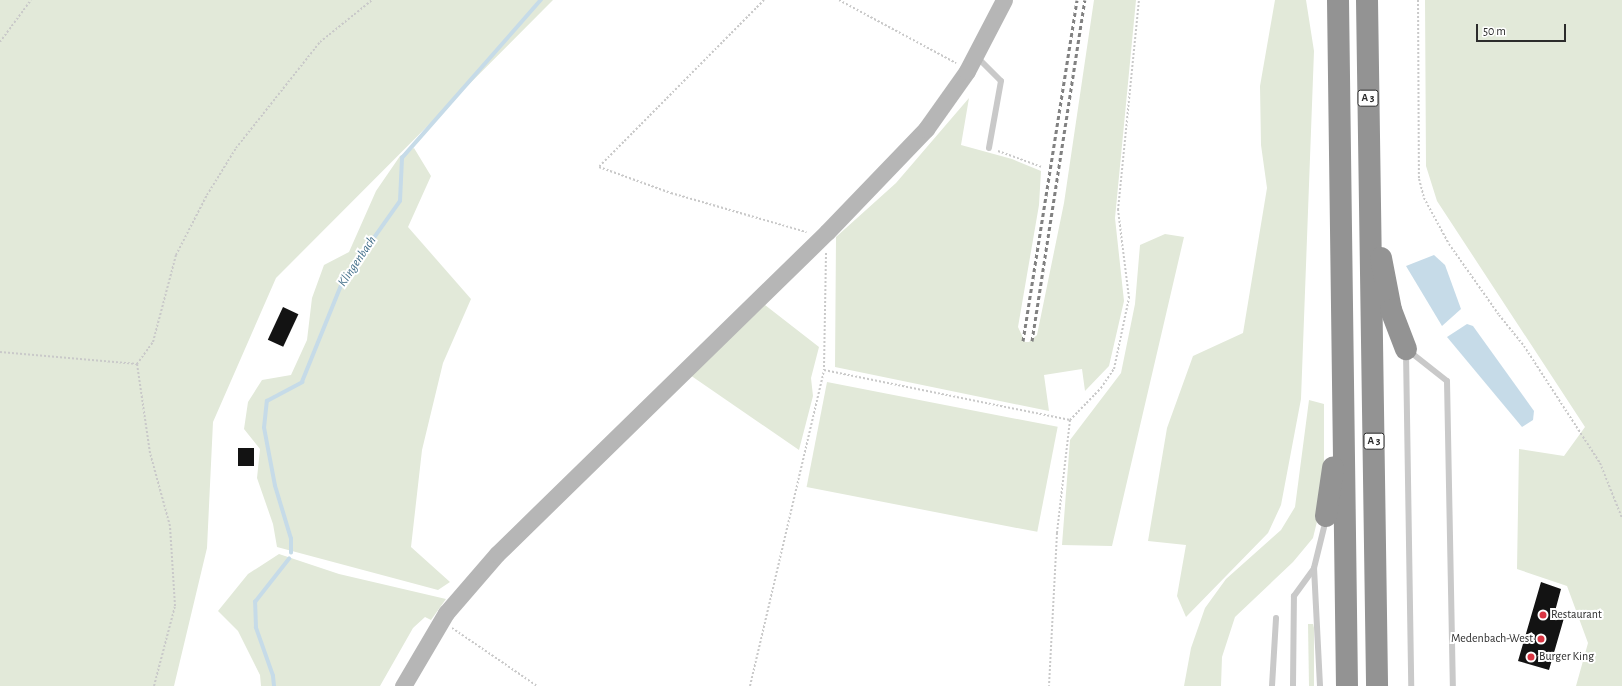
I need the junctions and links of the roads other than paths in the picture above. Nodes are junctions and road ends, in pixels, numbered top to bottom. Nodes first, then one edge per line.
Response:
1 (1004, 0) edge
2 (1338, 0) edge
3 (1367, 0) edge
4 (976, 56) junction
5 (989, 148) road end
6 (1369, 196) junction
7 (1406, 349) junction
8 (1343, 399) junction
9 (1326, 516) joint
10 (1314, 568) junction
11 (1276, 618) dead end
12 (403, 686) edge
13 (1272, 686) edge
14 (1293, 686) edge
15 (1320, 686) edge
16 (1347, 686) edge
17 (1377, 686) edge
18 (1411, 686) edge
19 (1453, 686) edge

1 - 4 main road
2 - 8 highway, A 3
3 - 6 highway, A 3
4 - 5 lane
4 - 12 main road
6 - 7 highway
6 - 17 highway, A 3
7 - 18 lane
7 - 19 lane
8 - 9 highway
8 - 16 highway, A 3
9 - 10 lane
10 - 14 lane
10 - 15 lane
11 - 13 lane

